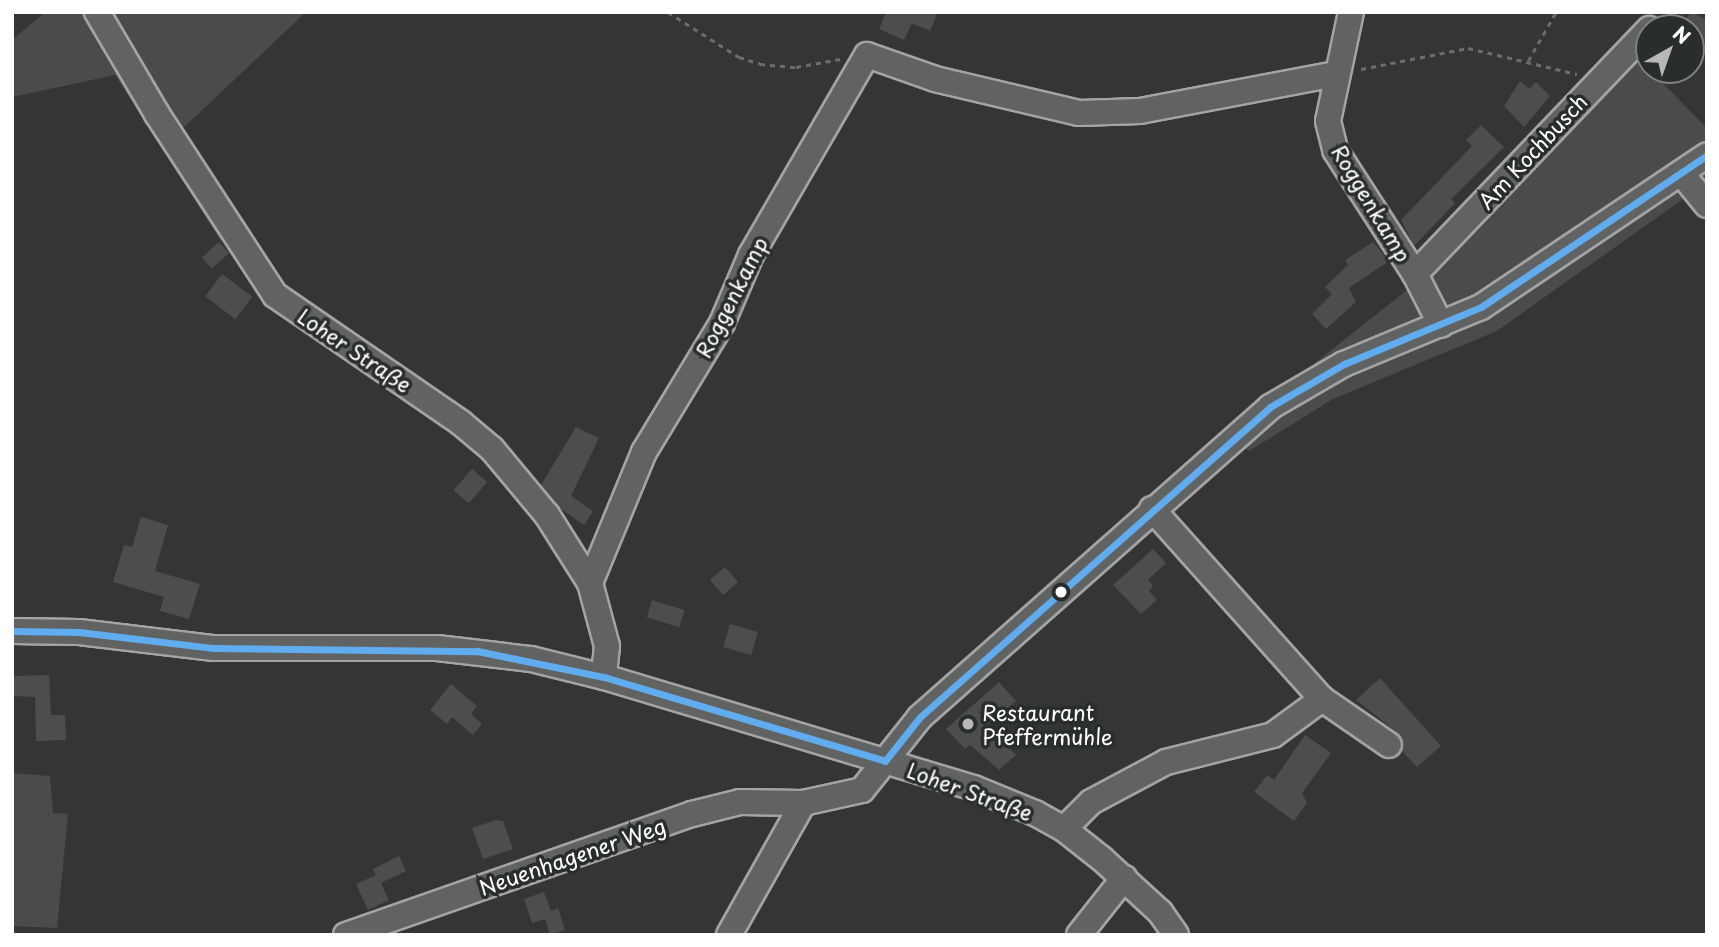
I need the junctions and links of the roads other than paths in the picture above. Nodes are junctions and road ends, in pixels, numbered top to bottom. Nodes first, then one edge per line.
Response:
1 (97, 12) edge
2 (1351, 12) edge
3 (1635, 44) edge
4 (1336, 74) junction
5 (1707, 155) edge
6 (1681, 173) junction
7 (1707, 205) edge
8 (1415, 274) junction
9 (1441, 325) junction
10 (1152, 509) junction
11 (590, 583) junction
12 (12, 631) edge
13 (604, 677) junction
14 (1322, 699) junction
15 (1389, 745) dead end
16 (885, 761) junction
17 (803, 803) junction
18 (1064, 829) junction
19 (1124, 878) junction
20 (352, 934) edge
21 (729, 935) edge
22 (1079, 935) edge
23 (1176, 935) edge

1 - 11 street, Loher Straße
2 - 4 street, Roggenkamp
3 - 8 street, Am Kochbusch
4 - 8 street, Roggenkamp
4 - 11 street, Roggenkamp
5 - 6 street, Neuenhagener Weg
6 - 7 street
6 - 9 street, Neuenhagener Weg
8 - 9 street, Roggenkamp
9 - 10 street, Neuenhagener Weg
10 - 14 street
10 - 16 street, Neuenhagener Weg
11 - 13 street, Loher Straße
12 - 13 street, Loher Straße
13 - 16 street, Loher Straße
14 - 15 street
14 - 18 street
16 - 17 street, Neuenhagener Weg
16 - 18 street, Loher Straße
17 - 20 street, Neuenhagener Weg
17 - 21 street
18 - 19 street, Loher Straße
19 - 22 street
19 - 23 street, Loher Straße

